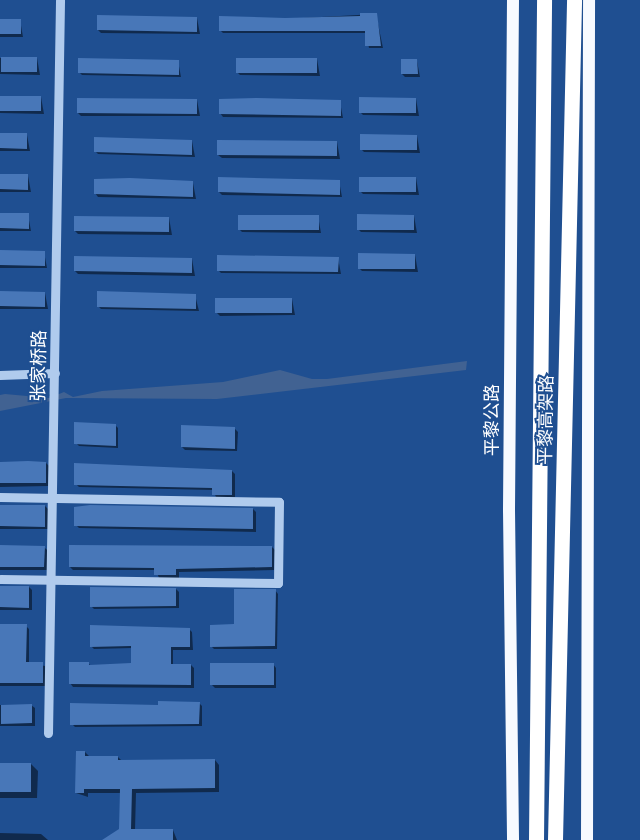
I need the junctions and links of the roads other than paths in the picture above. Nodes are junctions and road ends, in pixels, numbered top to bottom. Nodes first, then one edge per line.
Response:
1 (60, 0) edge
2 (512, 0) edge
3 (544, 0) edge
4 (574, 0) edge
5 (589, 0) edge
6 (55, 373) junction
7 (0, 376) edge
8 (0, 497) edge
9 (52, 498) junction
10 (0, 579) edge
11 (51, 580) junction
12 (48, 733) dead end
13 (513, 840) edge
14 (536, 840) edge
15 (555, 840) edge
16 (587, 840) edge

1 - 6 street, 张家桥路
2 - 13 main road, 平黎公路
3 - 14 highway, 平黎高架路
4 - 15 highway, 平黎高架路
5 - 16 main road
6 - 7 street
6 - 9 street, 张家桥路
8 - 9 street
9 - 11 street, 张家桥路
9 - 11 street
10 - 11 street
11 - 12 street, 张家桥路

